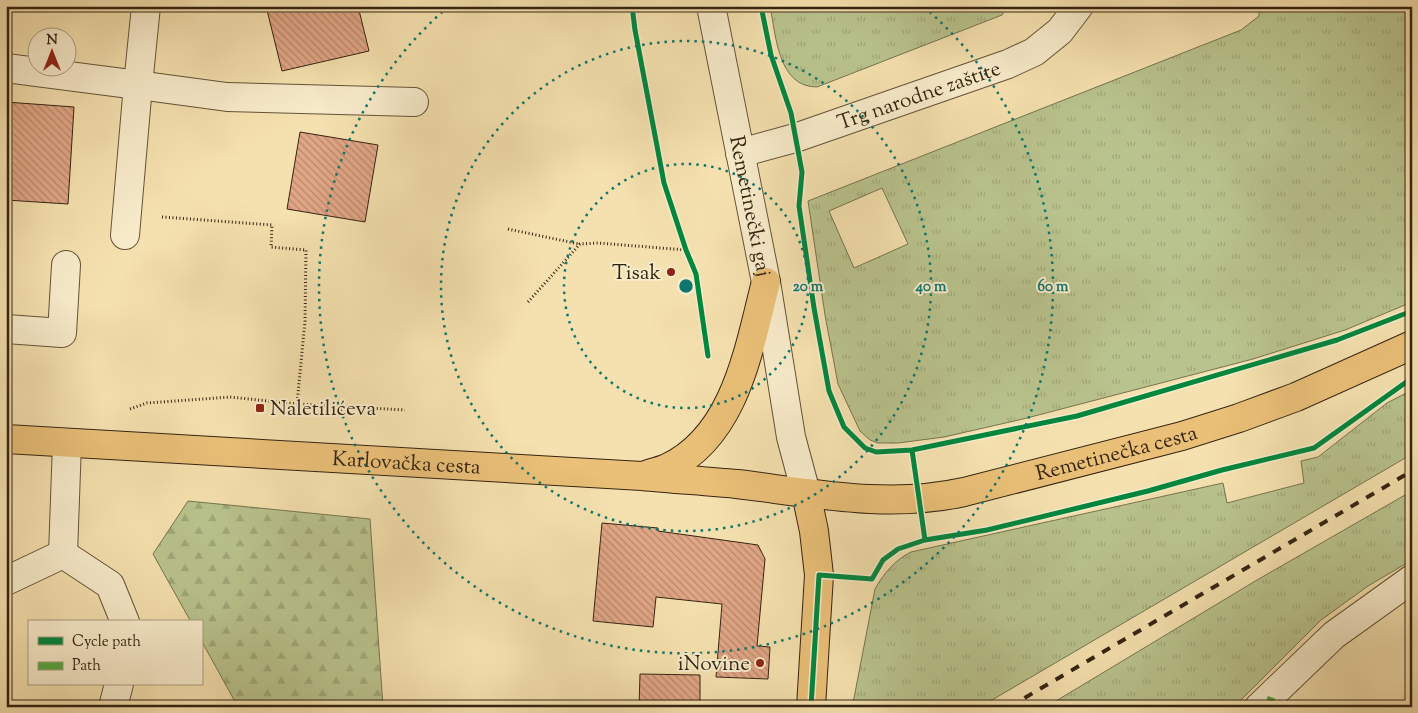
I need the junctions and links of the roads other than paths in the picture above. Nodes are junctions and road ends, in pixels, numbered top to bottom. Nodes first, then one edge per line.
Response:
1 (146, 6) edge
2 (710, 6) edge
3 (1079, 6) edge
4 (6, 68) edge
5 (138, 86) junction
6 (414, 102) dead end
7 (740, 153) junction
8 (126, 224) road end
9 (66, 265) dead end
10 (766, 282) junction
11 (6, 329) edge
12 (1412, 345) edge
13 (6, 439) edge
14 (67, 443) junction
15 (642, 476) junction
16 (806, 493) junction
17 (63, 554) junction
18 (1412, 579) edge
19 (6, 581) edge
20 (124, 620) edge
21 (118, 686) edge
22 (113, 707) edge
23 (811, 707) edge
24 (1259, 707) edge

1 - 5 street
2 - 7 street, Remetinečki gaj
3 - 7 street, Trg narodne zaštite
4 - 5 street
5 - 6 street
5 - 8 street
7 - 10 street, Remetinečki gaj
9 - 11 street
10 - 15 main road
10 - 16 street, Remetinečki gaj
12 - 16 main road, Remetinečka cesta
13 - 14 main road, Karlovačka cesta
14 - 15 main road, Karlovačka cesta
14 - 17 street
15 - 16 main road, Karlovačka cesta
16 - 23 main road
17 - 19 street
17 - 20 street
18 - 24 street
21 - 22 street

